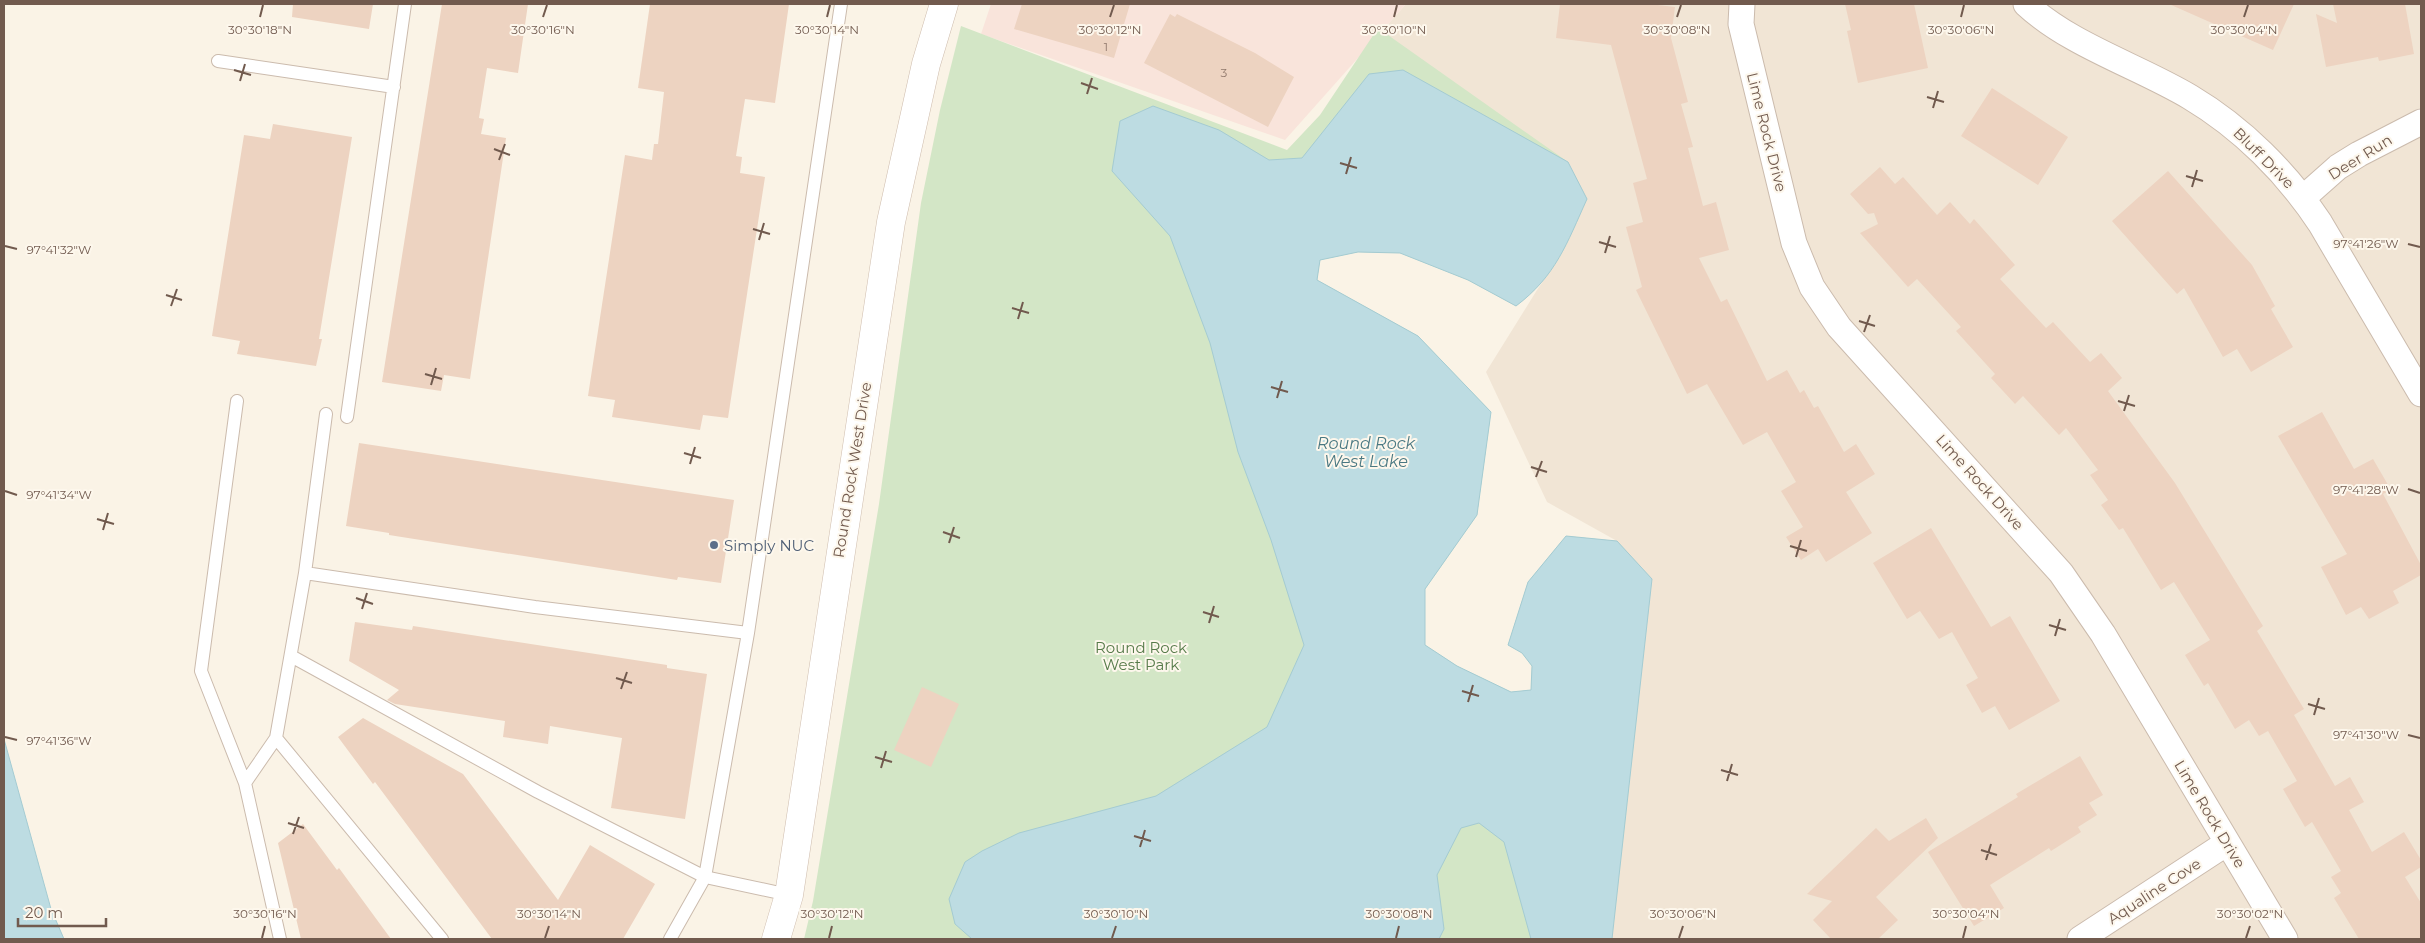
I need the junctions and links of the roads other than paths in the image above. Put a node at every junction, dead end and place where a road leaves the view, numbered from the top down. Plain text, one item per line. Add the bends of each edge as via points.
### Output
1 (405, 4) edge
2 (841, 4) edge
3 (944, 4) edge
4 (1742, 4) edge
5 (2026, 4) edge
6 (218, 61) dead end
7 (394, 87) junction
8 (2421, 122) edge
9 (2303, 198) junction
10 (2421, 394) edge
11 (237, 401) dead end
12 (326, 414) dead end
13 (346, 418) dead end
14 (305, 573) junction
15 (748, 633) junction
16 (290, 656) junction
17 (276, 738) junction
18 (245, 783) junction
19 (2227, 843) junction
20 (705, 878) junction
21 (789, 895) junction
22 (280, 939) edge
23 (442, 939) edge
24 (670, 939) edge
25 (776, 939) edge
26 (2080, 939) edge
27 (2284, 939) edge

1 - 7 lane
2 - 15 lane
3 - 21 street, Round Rock West Drive via 926,64 891,222
4 - 19 street, Lime Rock Drive via 1741,24 1794,243 1812,287 1839,327 2061,573 2103,634
5 - 9 street, Bluff Drive via 2071,35 2191,98 2232,126
6 - 7 lane
7 - 13 lane
8 - 9 street, Deer Run via 2338,167
9 - 10 street, Bluff Drive
11 - 18 lane via 201,671
12 - 14 lane
14 - 15 lane via 535,607
14 - 16 lane
15 - 20 lane
16 - 17 lane
16 - 20 lane via 538,792
17 - 18 lane
17 - 23 lane
18 - 22 lane
19 - 26 street, Aqualine Cove
19 - 27 street, Lime Rock Drive
20 - 21 lane
20 - 24 lane
21 - 25 street, Round Rock West Drive

